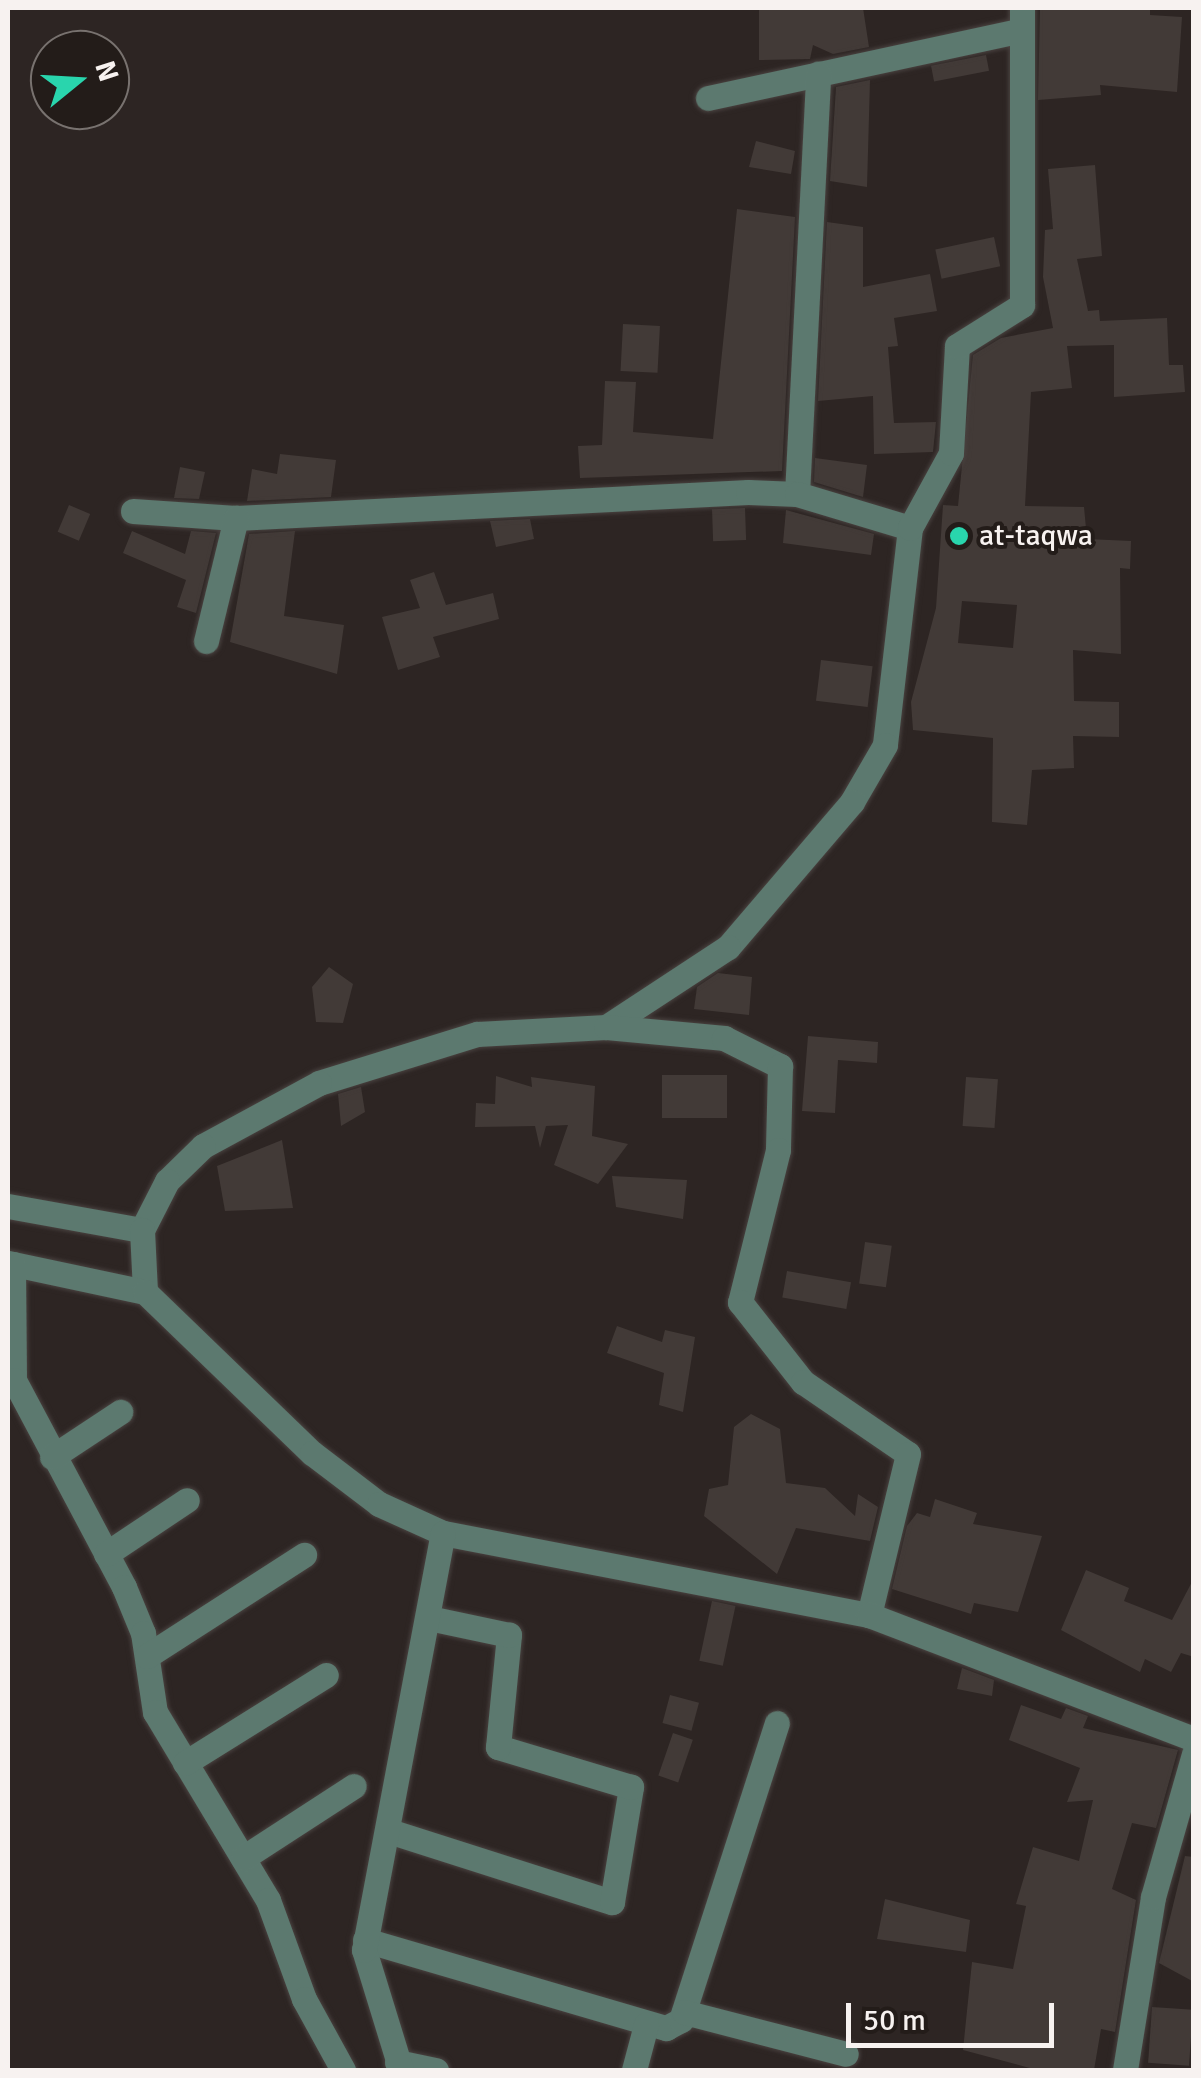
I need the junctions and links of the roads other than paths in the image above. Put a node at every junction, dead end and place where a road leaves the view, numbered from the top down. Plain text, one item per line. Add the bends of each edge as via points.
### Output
1 (1020, 19) edge
2 (818, 74) junction
3 (708, 98) dead end
4 (798, 494) junction
5 (134, 511) dead end
6 (236, 518) junction
7 (910, 528) junction
8 (206, 641) dead end
9 (606, 1027) junction
10 (8, 1206) edge
11 (142, 1230) junction
12 (10, 1263) edge
13 (144, 1292) junction
14 (120, 1412) dead end
15 (52, 1457) junction
16 (187, 1500) dead end
17 (443, 1533) junction
18 (106, 1554) junction
19 (304, 1555) dead end
20 (869, 1615) junction
21 (429, 1618) junction
22 (147, 1656) junction
23 (326, 1675) dead end
24 (776, 1723) dead end
25 (1194, 1739) edge
26 (1194, 1754) edge
27 (186, 1763) junction
28 (354, 1786) dead end
29 (392, 1832) junction
30 (243, 1858) junction
31 (365, 1940) junction
32 (684, 2012) junction
33 (646, 2024) junction
34 (846, 2054) dead end
35 (399, 2066) edge
36 (343, 2070) edge
37 (436, 2070) edge
38 (634, 2070) edge
39 (1125, 2070) edge

1 - 2 street
1 - 7 street via 1022,305 957,346 951,453
2 - 3 street
2 - 4 street
4 - 6 street
4 - 7 street
5 - 6 street
6 - 8 street
7 - 9 street via 885,744 870,774 728,947
9 - 11 street via 477,1034 320,1084 202,1146 167,1180
9 - 20 street via 724,1038 780,1066 778,1150 740,1302 803,1382 908,1454
10 - 11 street
11 - 13 street
12 - 13 street
12 - 15 street via 14,1380
13 - 17 street via 312,1453 379,1504
14 - 15 street
15 - 18 street
16 - 18 street
17 - 20 street
17 - 21 street
18 - 22 street
19 - 22 street
20 - 25 street
21 - 29 street
21 - 29 street via 510,1635 498,1747 631,1787 612,1902
22 - 27 street via 155,1712
23 - 27 street
24 - 32 street
26 - 39 street via 1153,1898
27 - 30 street
28 - 30 street
29 - 31 street
30 - 36 street
31 - 33 street
31 - 35 street via 365,1977
32 - 33 street via 666,2028
32 - 34 street
33 - 38 street
35 - 37 street

